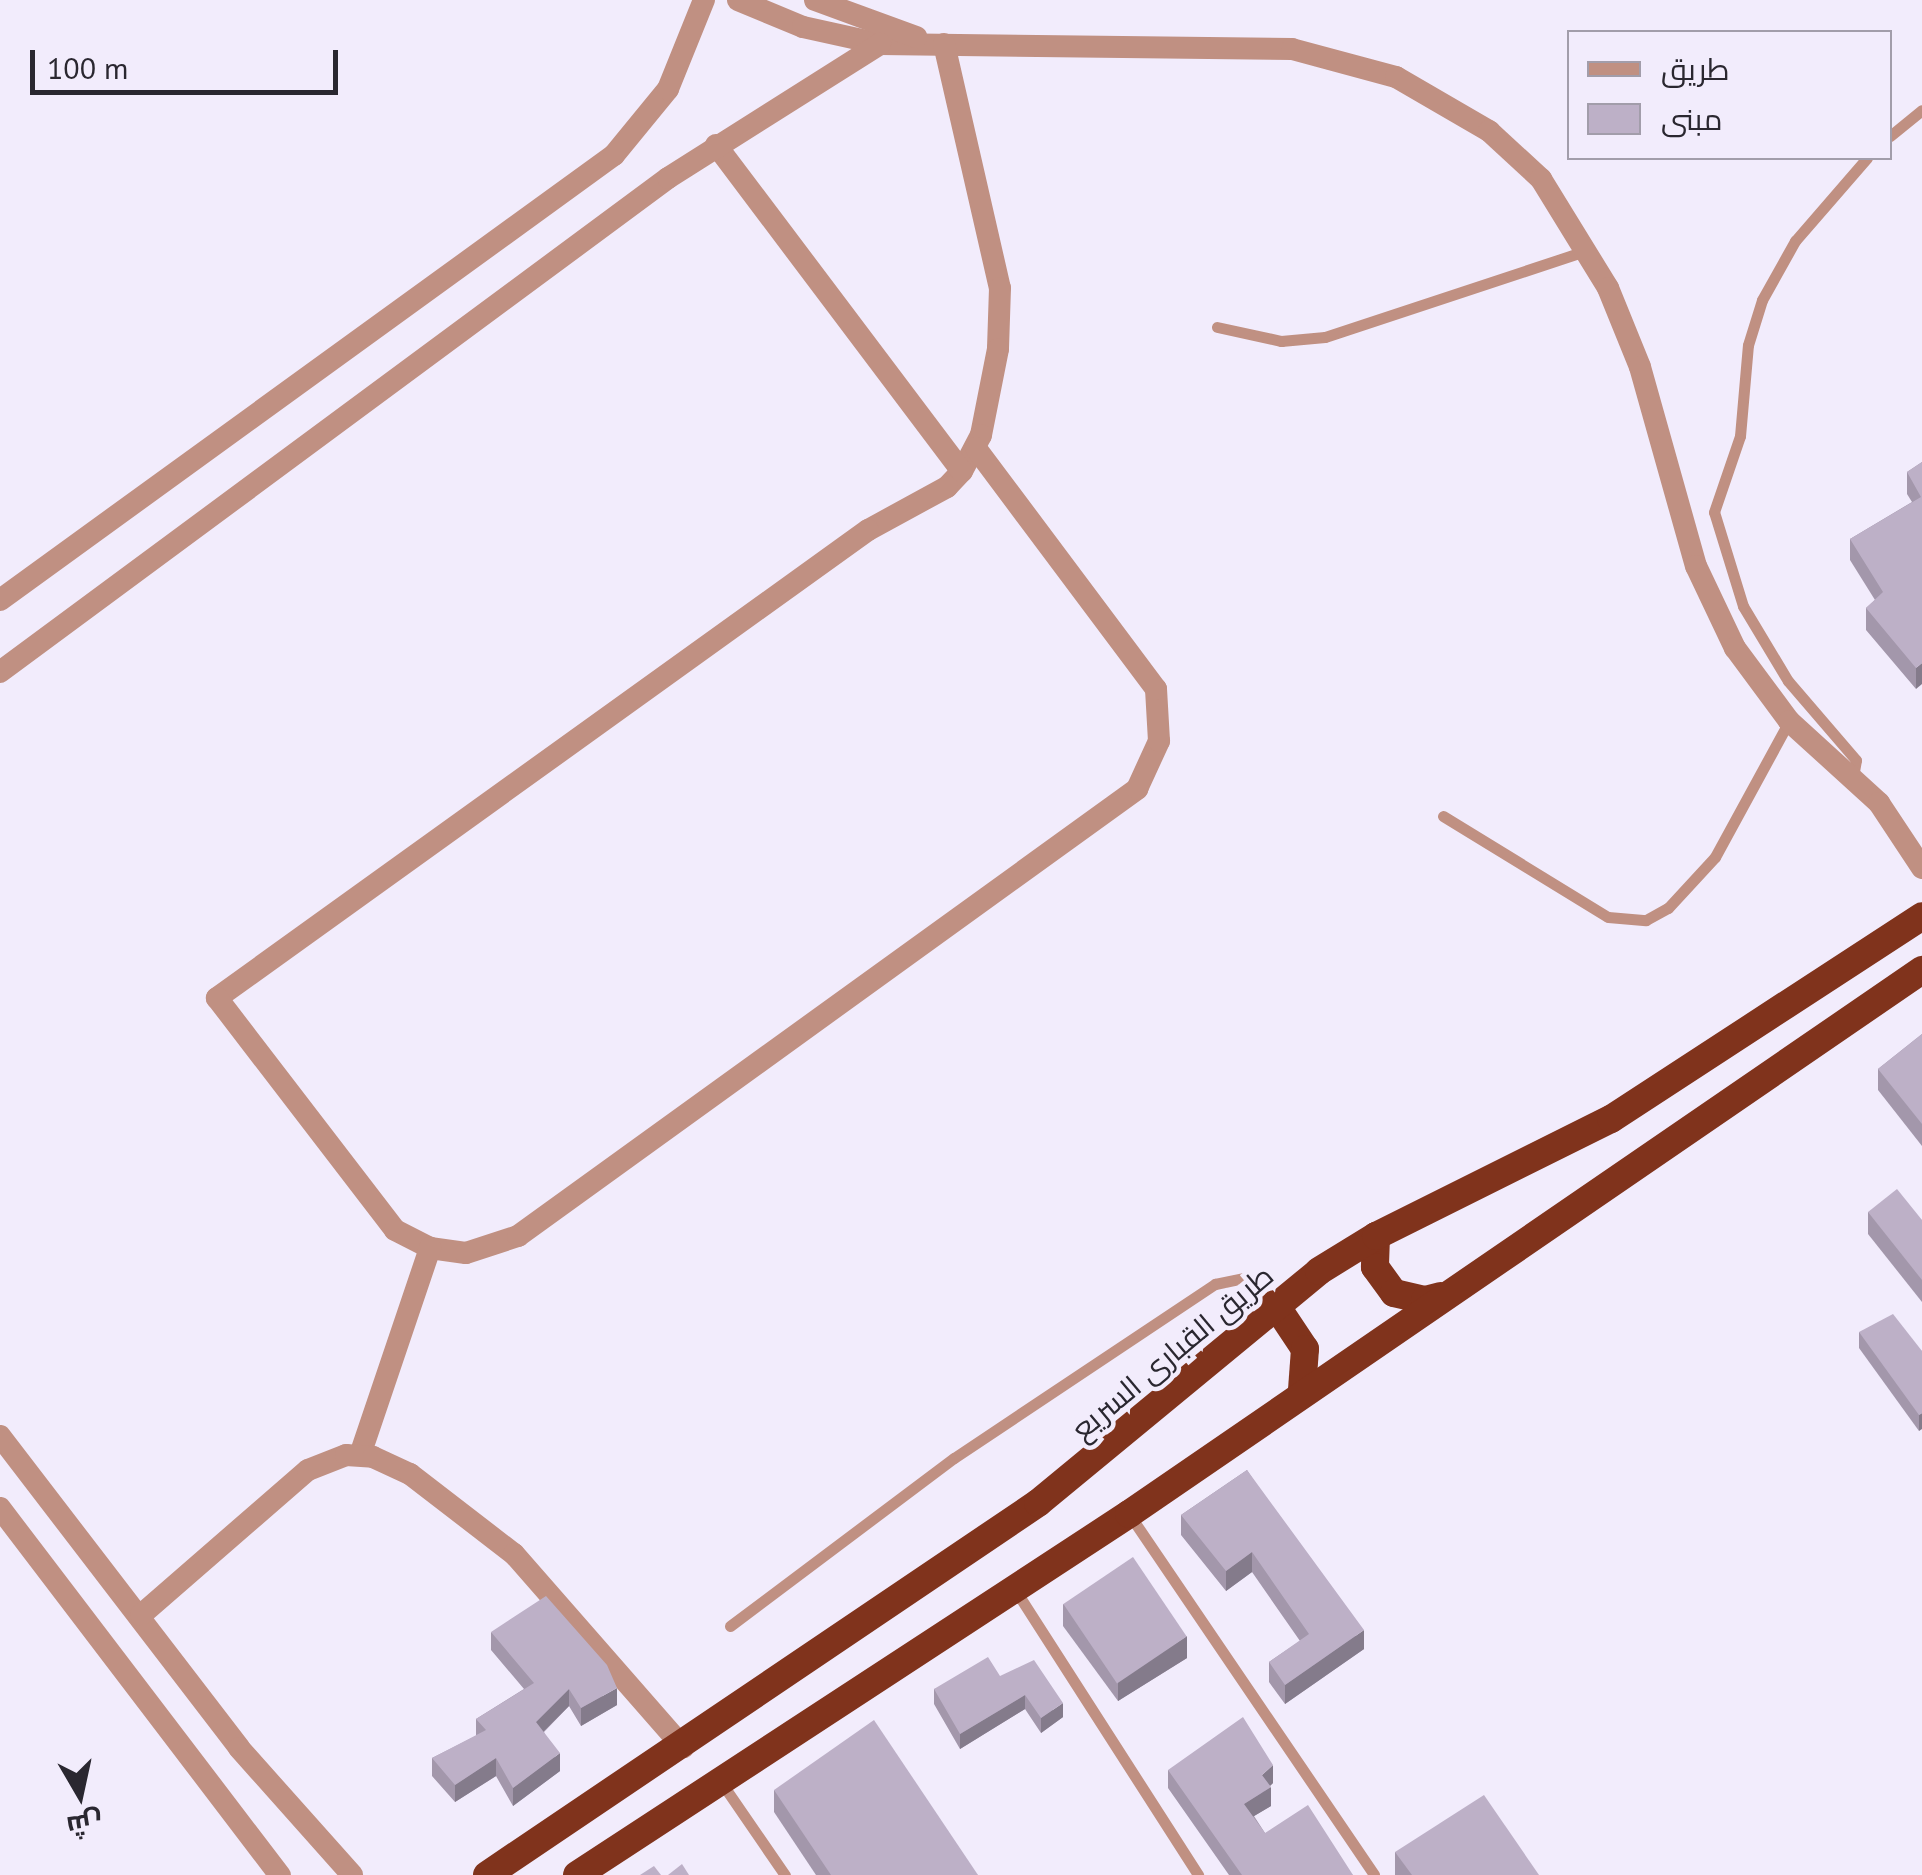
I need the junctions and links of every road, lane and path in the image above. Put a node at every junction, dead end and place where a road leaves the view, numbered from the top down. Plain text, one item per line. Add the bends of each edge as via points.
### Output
1 (704, 0) edge
2 (738, 0) edge
3 (815, 0) edge
4 (880, 44) junction
5 (944, 44) junction
6 (1922, 110) edge
7 (1892, 134) edge
8 (716, 145) junction
9 (1865, 160) edge
10 (1588, 250) junction
11 (1217, 327) dead end
12 (976, 448) junction
13 (962, 471) junction
14 (0, 600) edge
15 (0, 672) edge
16 (1789, 721) junction
17 (1853, 778) junction
18 (1443, 816) dead end
19 (1922, 868) edge
20 (1922, 916) edge
21 (1922, 970) edge
22 (1376, 1236) junction
23 (430, 1248) junction
24 (1441, 1296) junction
25 (1275, 1304) junction
26 (1302, 1390) junction
27 (0, 1436) edge
28 (360, 1455) junction
29 (1, 1511) edge
30 (1129, 1514) junction
31 (1013, 1585) junction
32 (141, 1615) junction
33 (730, 1626) dead end
34 (683, 1748) junction
35 (721, 1782) junction
36 (280, 1875) edge
37 (352, 1875) edge
38 (488, 1875) edge
39 (577, 1875) edge
40 (785, 1875) edge
41 (1198, 1875) edge
42 (1374, 1875) edge

1 - 14 street via 668,89 614,155
2 - 4 street via 803,27
3 - 5 street
4 - 5 street
4 - 8 street
5 - 10 street via 1257,45 1362,64 1428,92 1488,130 1541,179
5 - 12 street via 1000,288 998,349
6 - 7 lane
8 - 13 street
8 - 15 street
9 - 17 lane via 1794,241 1762,300 1748,346 1740,436 1714,512 1743,606 1788,681 1856,760
10 - 11 lane via 1325,337 1281,341
10 - 16 street via 1640,368 1714,608
12 - 13 street
12 - 23 street via 1156,689 1160,741 1137,789 518,1236 466,1253
13 - 23 street via 947,487 868,530 217,998 376,1212
16 - 17 street
16 - 18 lane via 1723,846 1668,908 1646,920 1608,917
17 - 19 street via 1898,828
20 - 22 highway, طريق القبارى السريع via 1611,1120
21 - 24 highway
22 - 24 highway via 1375,1268 1394,1293 1425,1300
22 - 25 highway, طريق القبارى السريع
23 - 28 street
24 - 26 highway
25 - 26 highway via 1305,1349
25 - 33 lane via 1244,1278 1215,1284 939,1469
25 - 34 highway, طريق القبارى السريع via 1100,1458
26 - 30 highway
27 - 32 street
28 - 32 street via 308,1470
28 - 34 street via 399,1466 514,1554
29 - 36 street
30 - 31 highway
30 - 42 lane
31 - 35 highway
31 - 41 lane
32 - 37 street via 249,1761
34 - 38 highway, طريق القبارى السريع
35 - 39 highway
35 - 40 lane

